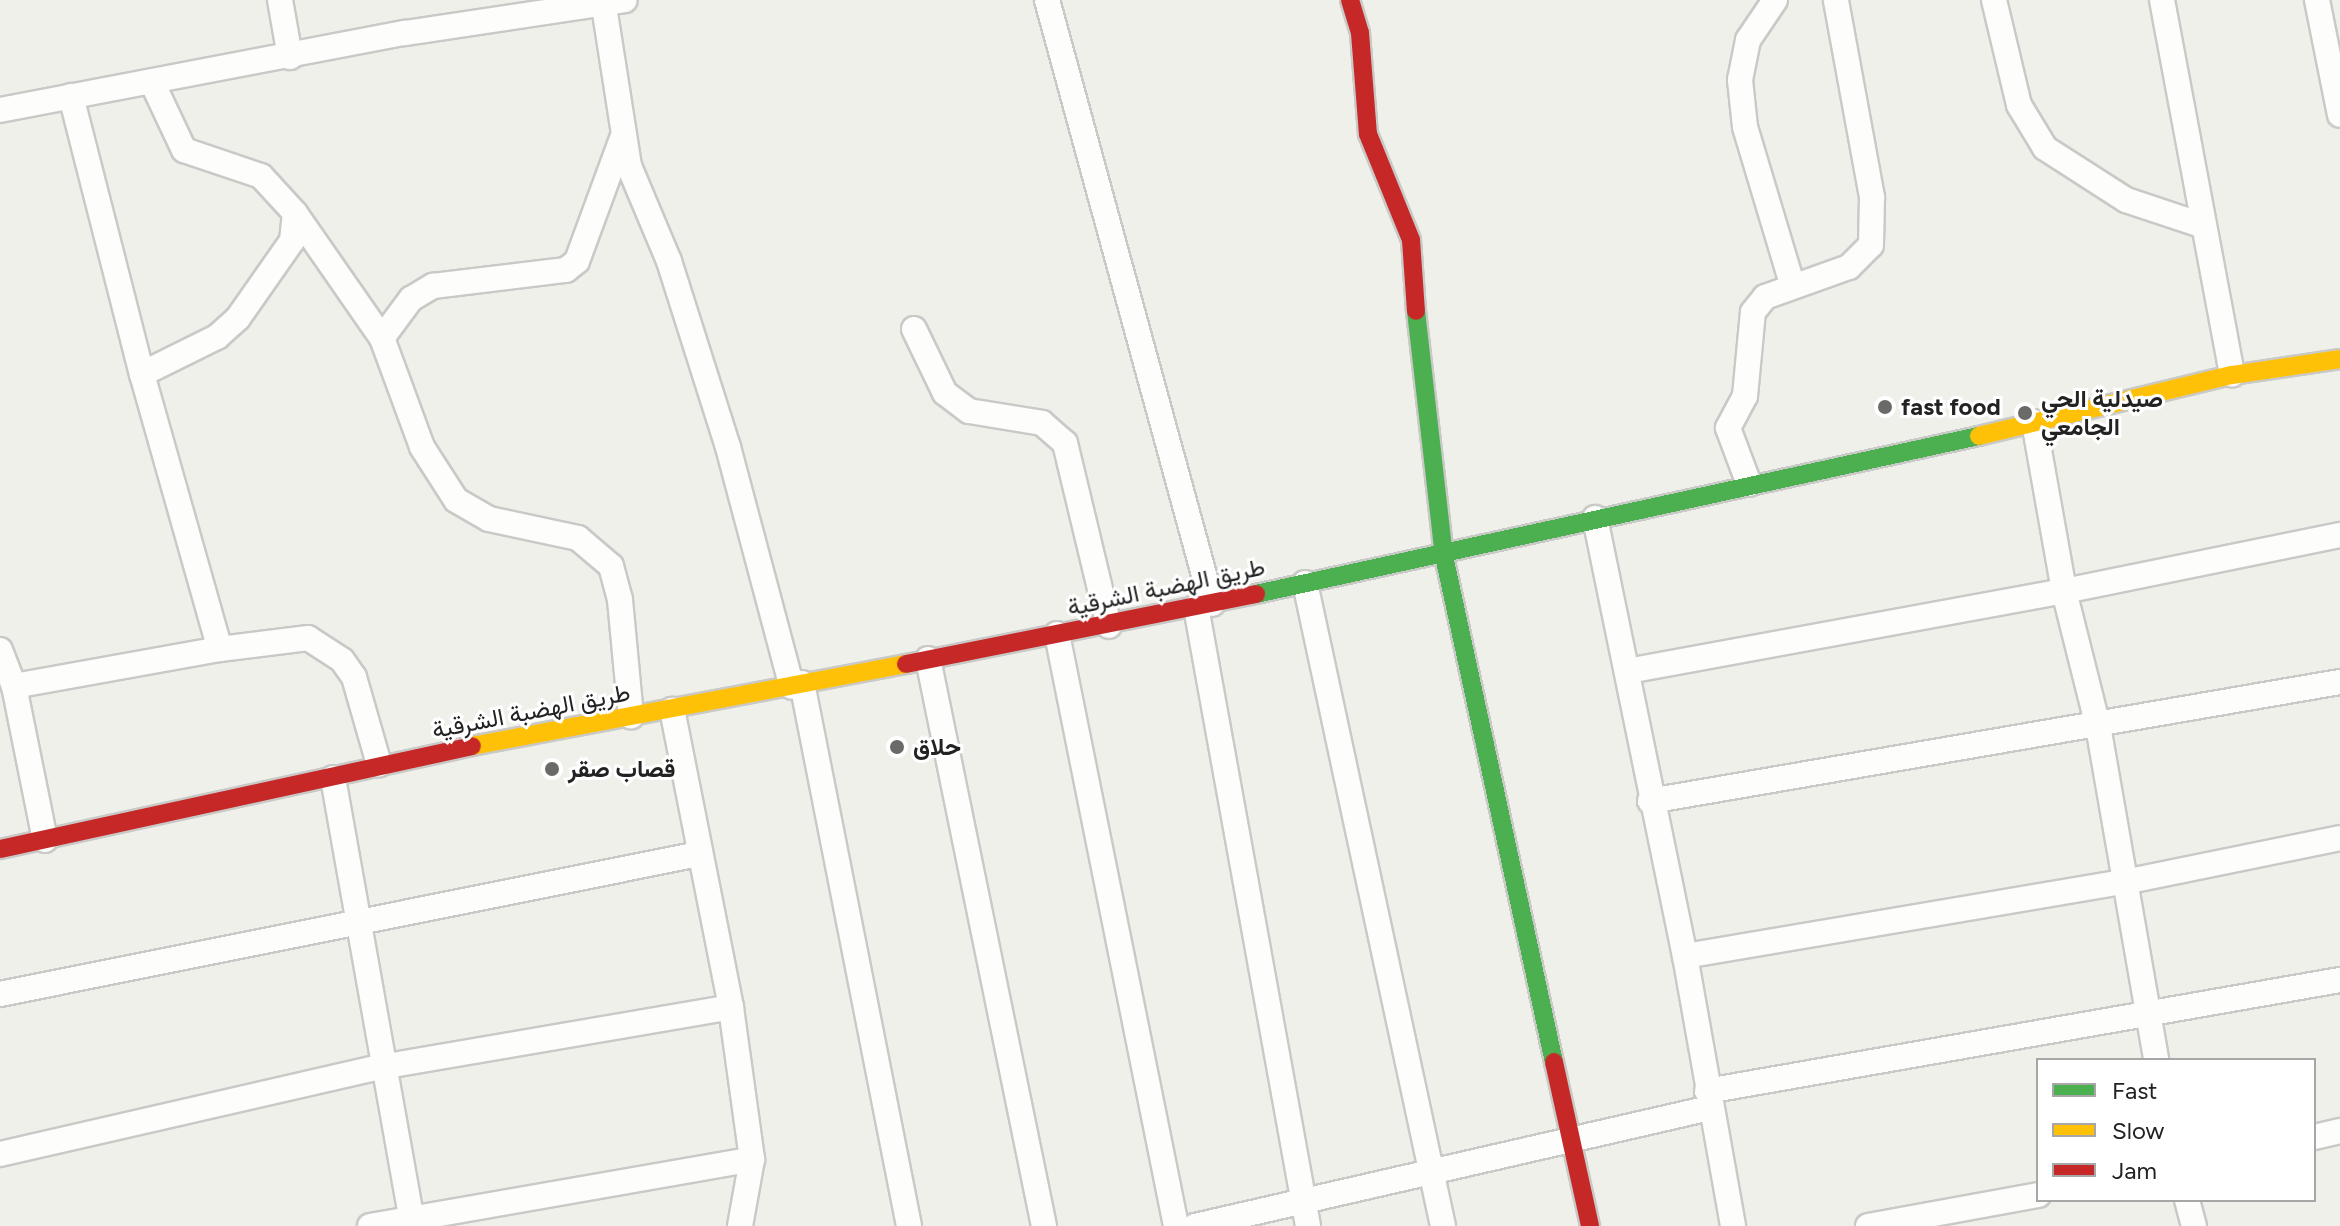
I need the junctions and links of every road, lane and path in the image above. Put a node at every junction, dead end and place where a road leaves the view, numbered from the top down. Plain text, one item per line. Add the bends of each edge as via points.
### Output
1 (280, 0) edge
2 (1047, 0) edge
3 (1350, 0) edge
4 (1775, 0) edge
5 (1836, 0) edge
6 (1994, 0) edge
7 (2162, 0) edge
8 (2317, 0) edge
9 (611, 1) edge
10 (558, 5) edge
11 (290, 57) junction
12 (152, 82) junction
13 (71, 96) junction
14 (0, 110) edge
15 (2340, 115) edge
16 (624, 136) junction
17 (295, 213) junction
18 (2204, 226) junction
19 (1792, 284) junction
20 (914, 329) dead end
21 (382, 338) junction
22 (2340, 359) edge
23 (142, 374) junction
24 (2232, 375) junction
25 (2034, 422) junction
26 (1749, 484) junction
27 (1595, 518) junction
28 (2340, 535) edge
29 (1444, 556) junction
30 (1305, 583) junction
31 (2064, 591) junction
32 (1204, 605) junction
33 (1109, 626) junction
34 (1057, 634) junction
35 (220, 649) junction
36 (0, 650) edge
37 (928, 659) junction
38 (1628, 671) junction
39 (2340, 682) edge
40 (797, 685) junction
41 (14, 686) junction
42 (672, 710) junction
43 (631, 716) junction
44 (2098, 726) junction
45 (379, 764) junction
46 (333, 778) junction
47 (1650, 801) junction
48 (2340, 838) edge
49 (45, 840) junction
50 (0, 849) edge
51 (699, 854) junction
52 (2124, 882) junction
53 (358, 923) junction
54 (1685, 956) junction
55 (2340, 980) edge
56 (0, 994) edge
57 (731, 1007) junction
58 (2148, 1017) junction
59 (2156, 1058) edge
60 (381, 1067) junction
61 (1708, 1100) junction
62 (2340, 1131) edge
63 (2316, 1137) edge
64 (1574, 1142) junction
65 (0, 1154) edge
66 (752, 1159) junction
67 (1431, 1171) junction
68 (2036, 1195) edge
69 (2188, 1202) edge
70 (1307, 1214) edge
71 (411, 1218) junction
72 (370, 1226) edge
73 (740, 1226) edge
74 (909, 1226) edge
75 (1044, 1226) edge
76 (1176, 1226) edge
77 (1195, 1226) edge
78 (1443, 1226) edge
79 (1590, 1226) edge
80 (1733, 1226) edge
81 (1868, 1226) edge
82 (2194, 1226) edge

1 - 11 street
2 - 32 street
3 - 29 main road via 1360,33 1368,134 1411,240 1421,383
4 - 19 street via 1748,40 1740,80 1745,127
5 - 19 street via 1872,197 1871,245 1849,267
6 - 18 street via 2019,105 2045,148 2126,200
7 - 18 street
8 - 15 street
9 - 10 street
9 - 16 street
10 - 11 street
11 - 12 street
12 - 13 street
12 - 17 street via 184,150 261,176
13 - 14 street
13 - 23 street
16 - 21 street via 577,261 566,270 433,286 411,299
16 - 40 street via 629,166 669,261 728,447
17 - 21 street
17 - 23 street via 292,241 238,318 217,337
18 - 24 street
19 - 26 street via 1765,297 1753,312 1745,396 1728,423
20 - 33 street via 945,393 969,411 1042,423 1065,443
21 - 43 street via 422,447 456,500 489,519 578,538 611,566 620,600
22 - 24 main road, طريق الهضبة الشرقية
23 - 35 street
24 - 25 main road, طريق الهضبة الشرقية
25 - 26 main road, طريق الهضبة الشرقية
25 - 31 street
26 - 27 main road, طريق الهضبة الشرقية
27 - 29 main road, طريق الهضبة الشرقية
27 - 38 street
28 - 31 street
29 - 30 main road, طريق الهضبة الشرقية
29 - 64 main road
30 - 32 main road, طريق الهضبة الشرقية
30 - 67 street
31 - 38 street
31 - 44 street
32 - 33 main road, طريق الهضبة الشرقية
32 - 70 street
33 - 34 main road, طريق الهضبة الشرقية
34 - 37 main road, طريق الهضبة الشرقية
34 - 76 street
35 - 41 street
35 - 45 street via 308,638 342,660 354,677
36 - 41 street
37 - 40 main road, طريق الهضبة الشرقية
37 - 75 street
38 - 47 street
39 - 44 street
40 - 42 main road, طريق الهضبة الشرقية
40 - 74 street
41 - 49 street
42 - 43 main road, طريق الهضبة الشرقية
42 - 51 street
43 - 45 main road, طريق الهضبة الشرقية
44 - 47 street
44 - 52 street
45 - 46 main road, طريق الهضبة الشرقية
46 - 49 main road, طريق الهضبة الشرقية
46 - 53 street
47 - 54 street
48 - 52 street
49 - 50 main road, طريق الهضبة الشرقية
51 - 53 street
51 - 57 street
52 - 54 street
52 - 58 street
53 - 56 street
53 - 60 street
54 - 61 street
55 - 58 street
57 - 60 street
57 - 66 street
58 - 59 street
58 - 61 street
60 - 65 street
60 - 71 street
61 - 64 street
61 - 80 street
62 - 63 street
64 - 67 street
64 - 79 main road
66 - 71 street
66 - 73 street
67 - 70 street
67 - 78 street
68 - 81 street
69 - 82 street
70 - 77 street
71 - 72 street

